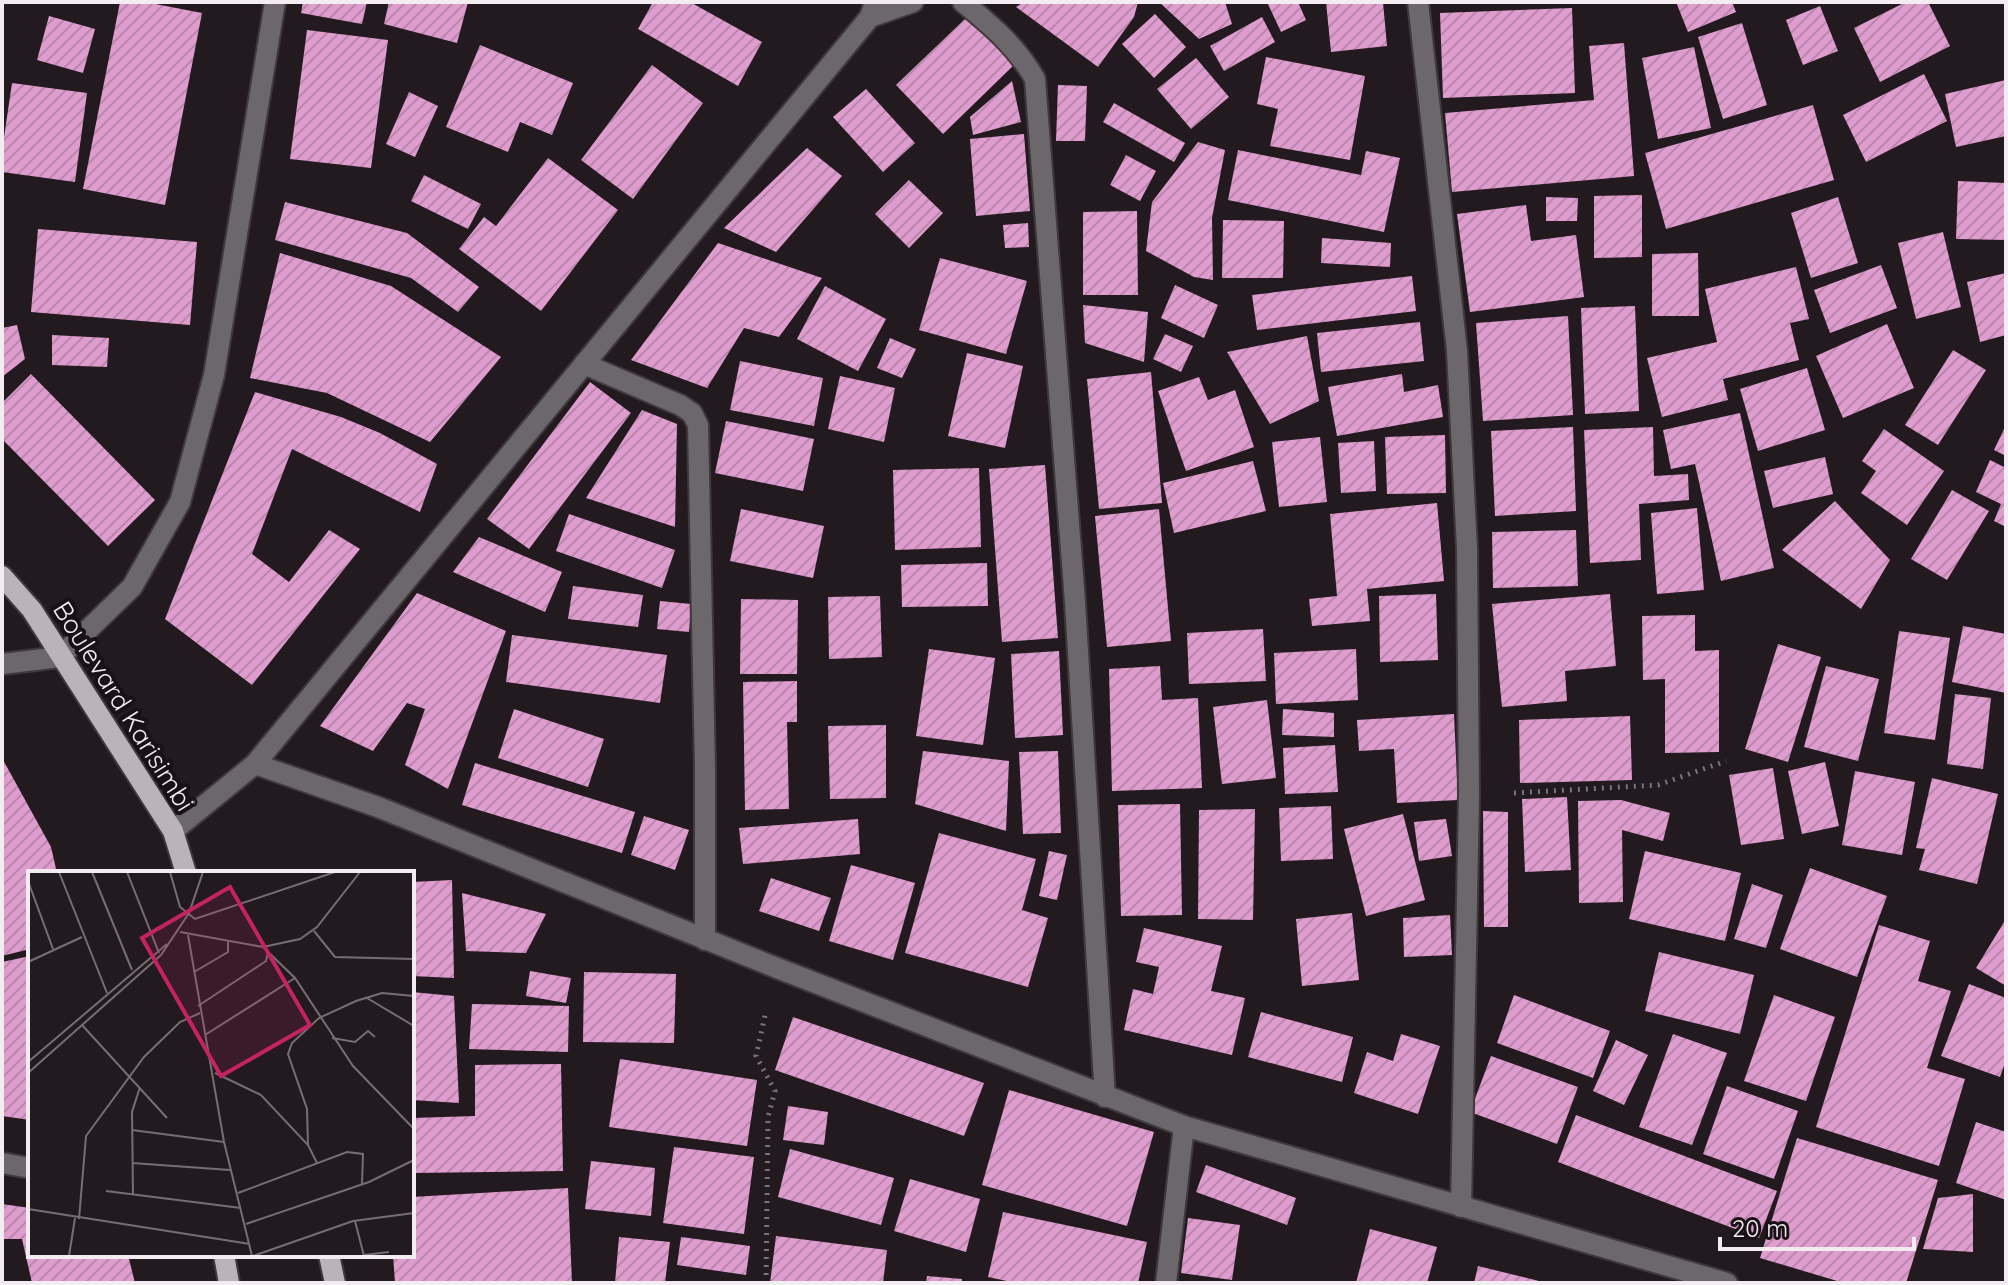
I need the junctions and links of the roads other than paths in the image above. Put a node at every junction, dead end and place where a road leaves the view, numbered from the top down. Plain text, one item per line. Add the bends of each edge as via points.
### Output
1 (275, 2) edge
2 (913, 2) edge
3 (963, 2) edge
4 (1418, 2) edge
5 (872, 10) edge
6 (584, 364) junction
7 (2, 576) edge
8 (60, 657) junction
9 (2, 664) edge
10 (255, 764) junction
11 (173, 831) junction
12 (185, 871) edge
13 (705, 940) junction
14 (1105, 1097) junction
15 (1184, 1126) junction
16 (2, 1163) edge
17 (28, 1168) edge
18 (1461, 1207) junction
19 (224, 1257) edge
20 (329, 1257) edge
21 (229, 1283) edge
22 (335, 1283) edge
23 (1166, 1283) edge
24 (1727, 1283) edge

1 - 8 street via 214,375 180,502 132,587
2 - 5 street
3 - 14 street via 1003,34 1035,79 1075,602
4 - 18 street via 1457,351 1467,549 1469,796
5 - 6 street
6 - 10 street
6 - 13 street via 680,405 698,425
7 - 8 main road, Boulevard Karisimbi via 32,610
8 - 9 street
8 - 11 main road, Boulevard Karisimbi
10 - 11 street
10 - 13 street via 378,807
11 - 12 main road, Boulevard Karisimbi
13 - 14 street
14 - 15 street
15 - 18 street
15 - 23 street
16 - 17 street
18 - 24 street
19 - 21 main road
20 - 22 main road

